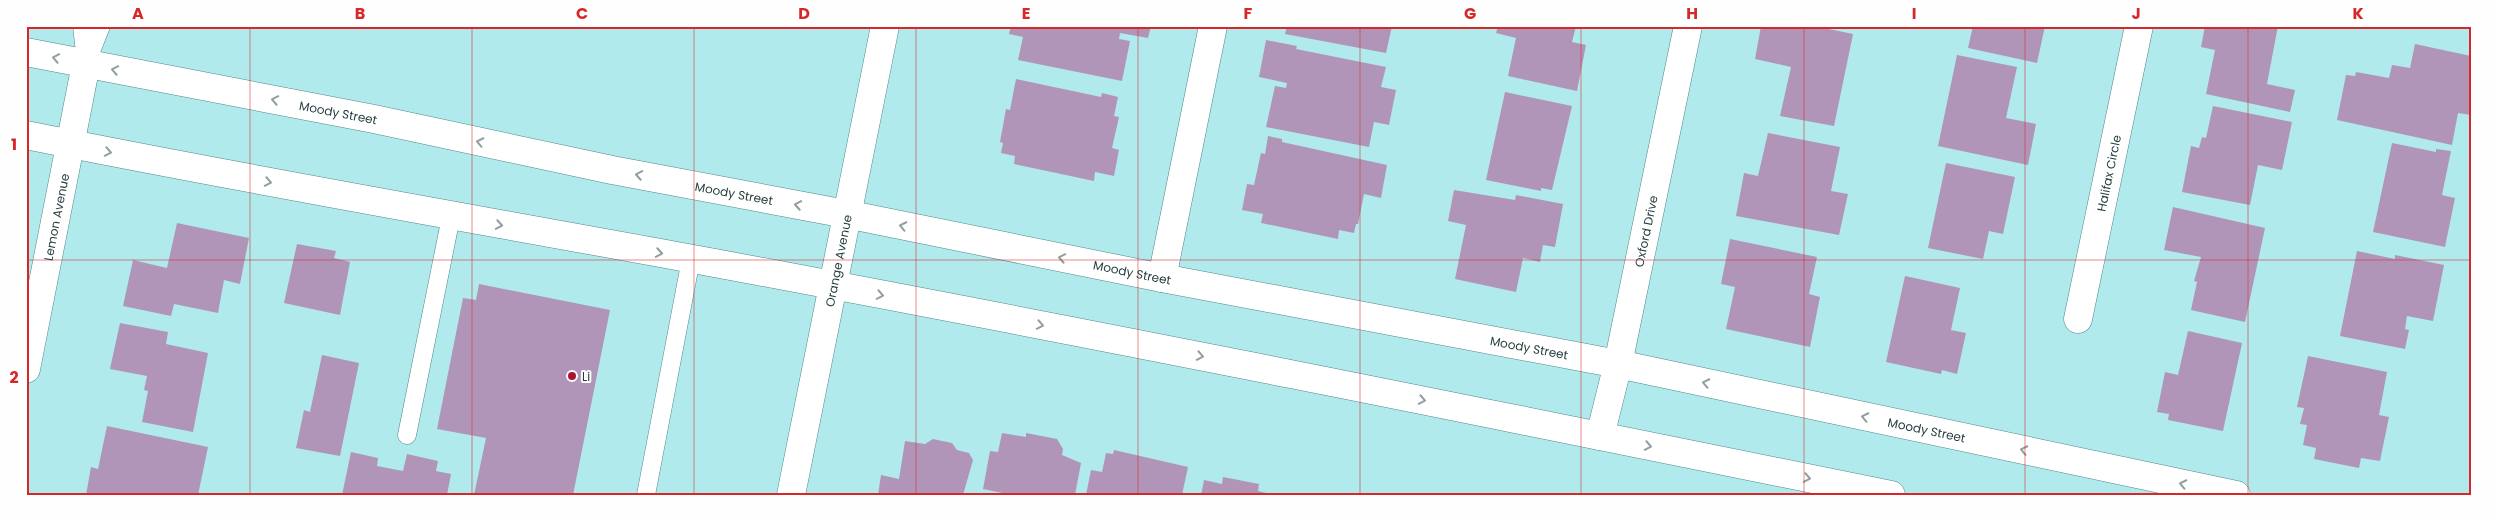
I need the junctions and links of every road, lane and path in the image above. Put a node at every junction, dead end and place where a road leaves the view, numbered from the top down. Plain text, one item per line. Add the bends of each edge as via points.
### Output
1 (82, 26) edge
2 (101, 26) edge
3 (885, 26) edge
4 (1213, 26) edge
5 (1688, 26) edge
6 (2139, 26) edge
7 (26, 52) edge
8 (86, 64) junction
9 (26, 135) edge
10 (70, 144) junction
11 (846, 214) junction
12 (451, 217) junction
13 (691, 259) junction
14 (1162, 278) junction
15 (832, 286) junction
16 (2078, 320) dead end
17 (1618, 364) junction
18 (26, 369) edge
19 (407, 435) dead end
20 (1600, 436) junction
21 (646, 495) edge
22 (791, 495) edge
23 (1891, 495) edge
24 (2236, 495) edge

1 - 8 lane
2 - 8 lane
3 - 11 main road, Orange Avenue
4 - 14 main road
5 - 17 main road, Oxford Drive
6 - 16 main road, Halifax Circle
8 -> 7 main road, Moody Street
8 - 10 main road, Lemon Avenue
11 -> 8 main road, Moody Street
9 - 10 main road
10 -> 12 main road
10 - 18 main road, Lemon Avenue
14 -> 11 main road, Moody Street
11 - 15 main road, Orange Avenue
12 -> 13 main road
12 - 19 lane
13 - 15 main road
13 - 21 lane
14 - 17 main road, Moody Street
15 -> 20 main road
15 - 22 main road, Orange Avenue
17 - 20 main road, Oxford Drive
24 -> 17 main road, Moody Street
20 -> 23 main road

